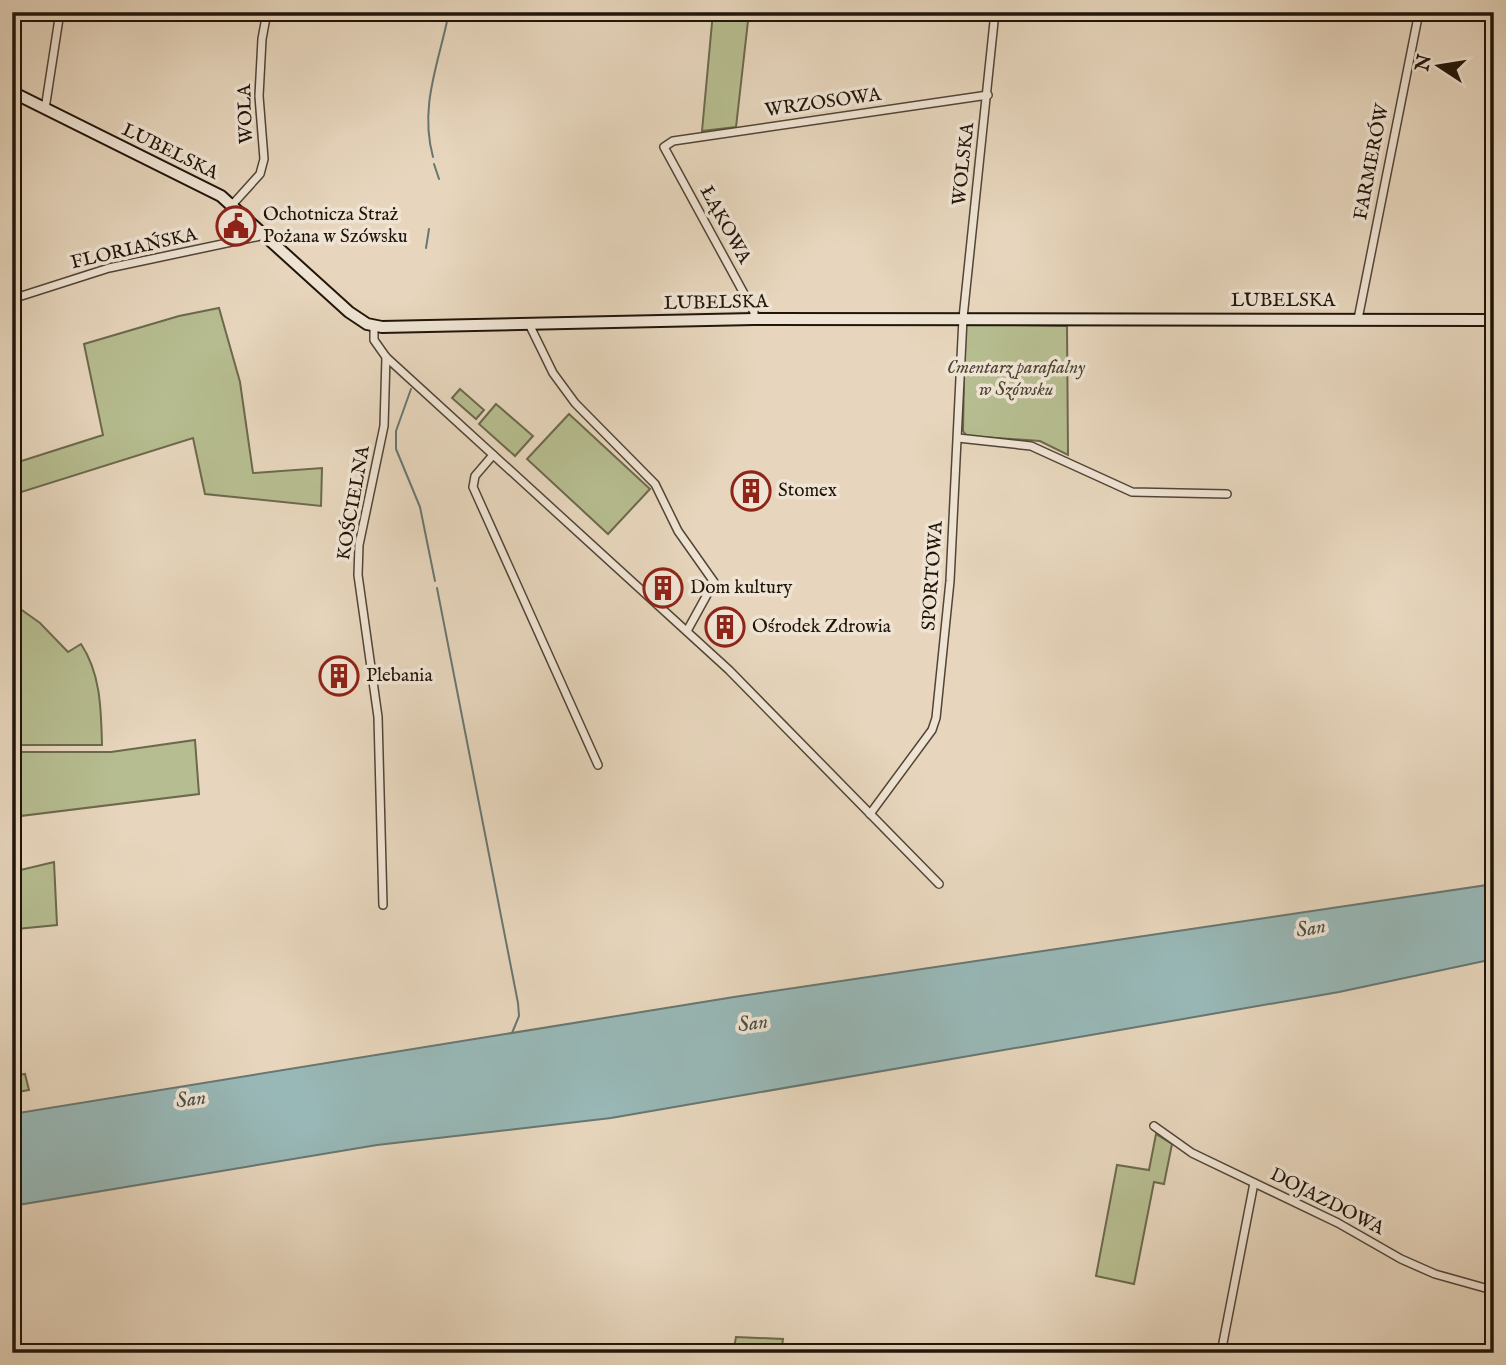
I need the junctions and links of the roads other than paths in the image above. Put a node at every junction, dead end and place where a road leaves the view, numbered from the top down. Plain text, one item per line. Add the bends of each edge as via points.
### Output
1 (60, 12) edge
2 (267, 12) edge
3 (995, 12) edge
4 (1419, 12) edge
5 (12, 92) edge
6 (988, 95) junction
7 (45, 109) junction
8 (664, 147) joint
9 (232, 205) junction
10 (265, 234) junction
11 (12, 299) edge
12 (963, 318) junction
13 (1358, 318) junction
14 (754, 319) junction
15 (1494, 320) edge
16 (529, 324) junction
17 (374, 326) junction
18 (386, 358) junction
19 (958, 438) junction
20 (493, 456) junction
21 (1227, 494) dead end
22 (687, 631) junction
23 (598, 765) dead end
24 (870, 814) junction
25 (939, 884) dead end
26 (383, 905) dead end
27 (1154, 1126) dead end
28 (1254, 1183) junction
29 (1494, 1287) edge
30 (1221, 1353) edge

1 - 7 street
2 - 9 street, WOLA via 259,96 264,159 260,174
3 - 6 street, WOLSKA
4 - 13 street, FARMERÓW
5 - 7 main road, LUBELSKA
6 - 8 street, WRZOSOWA via 673,141
6 - 12 street, WOLSKA
7 - 9 main road, LUBELSKA via 209,189
8 - 14 street, ŁĄKOWA
9 - 10 main road, LUBELSKA
10 - 11 street, FLORIAŃSKA via 109,268
10 - 17 main road, LUBELSKA via 342,306
12 - 13 main road, LUBELSKA
12 - 14 main road, LUBELSKA
12 - 19 street, SPORTOWA
13 - 15 main road, LUBELSKA
14 - 16 main road, LUBELSKA
16 - 17 main road, LUBELSKA
16 - 22 street via 552,373 654,484 668,514 714,582
17 - 18 street via 374,340
18 - 20 street
18 - 26 street, KOŚCIELNA via 384,426 359,545 358,575 378,717
19 - 21 street via 1031,446 1132,492
19 - 24 street, SPORTOWA via 936,718 932,730
20 - 22 street
20 - 23 street via 475,476 473,487
22 - 24 street
24 - 25 street
27 - 28 street, DOJAZDOWA via 1192,1153
28 - 29 street, DOJAZDOWA via 1435,1274
28 - 30 street

